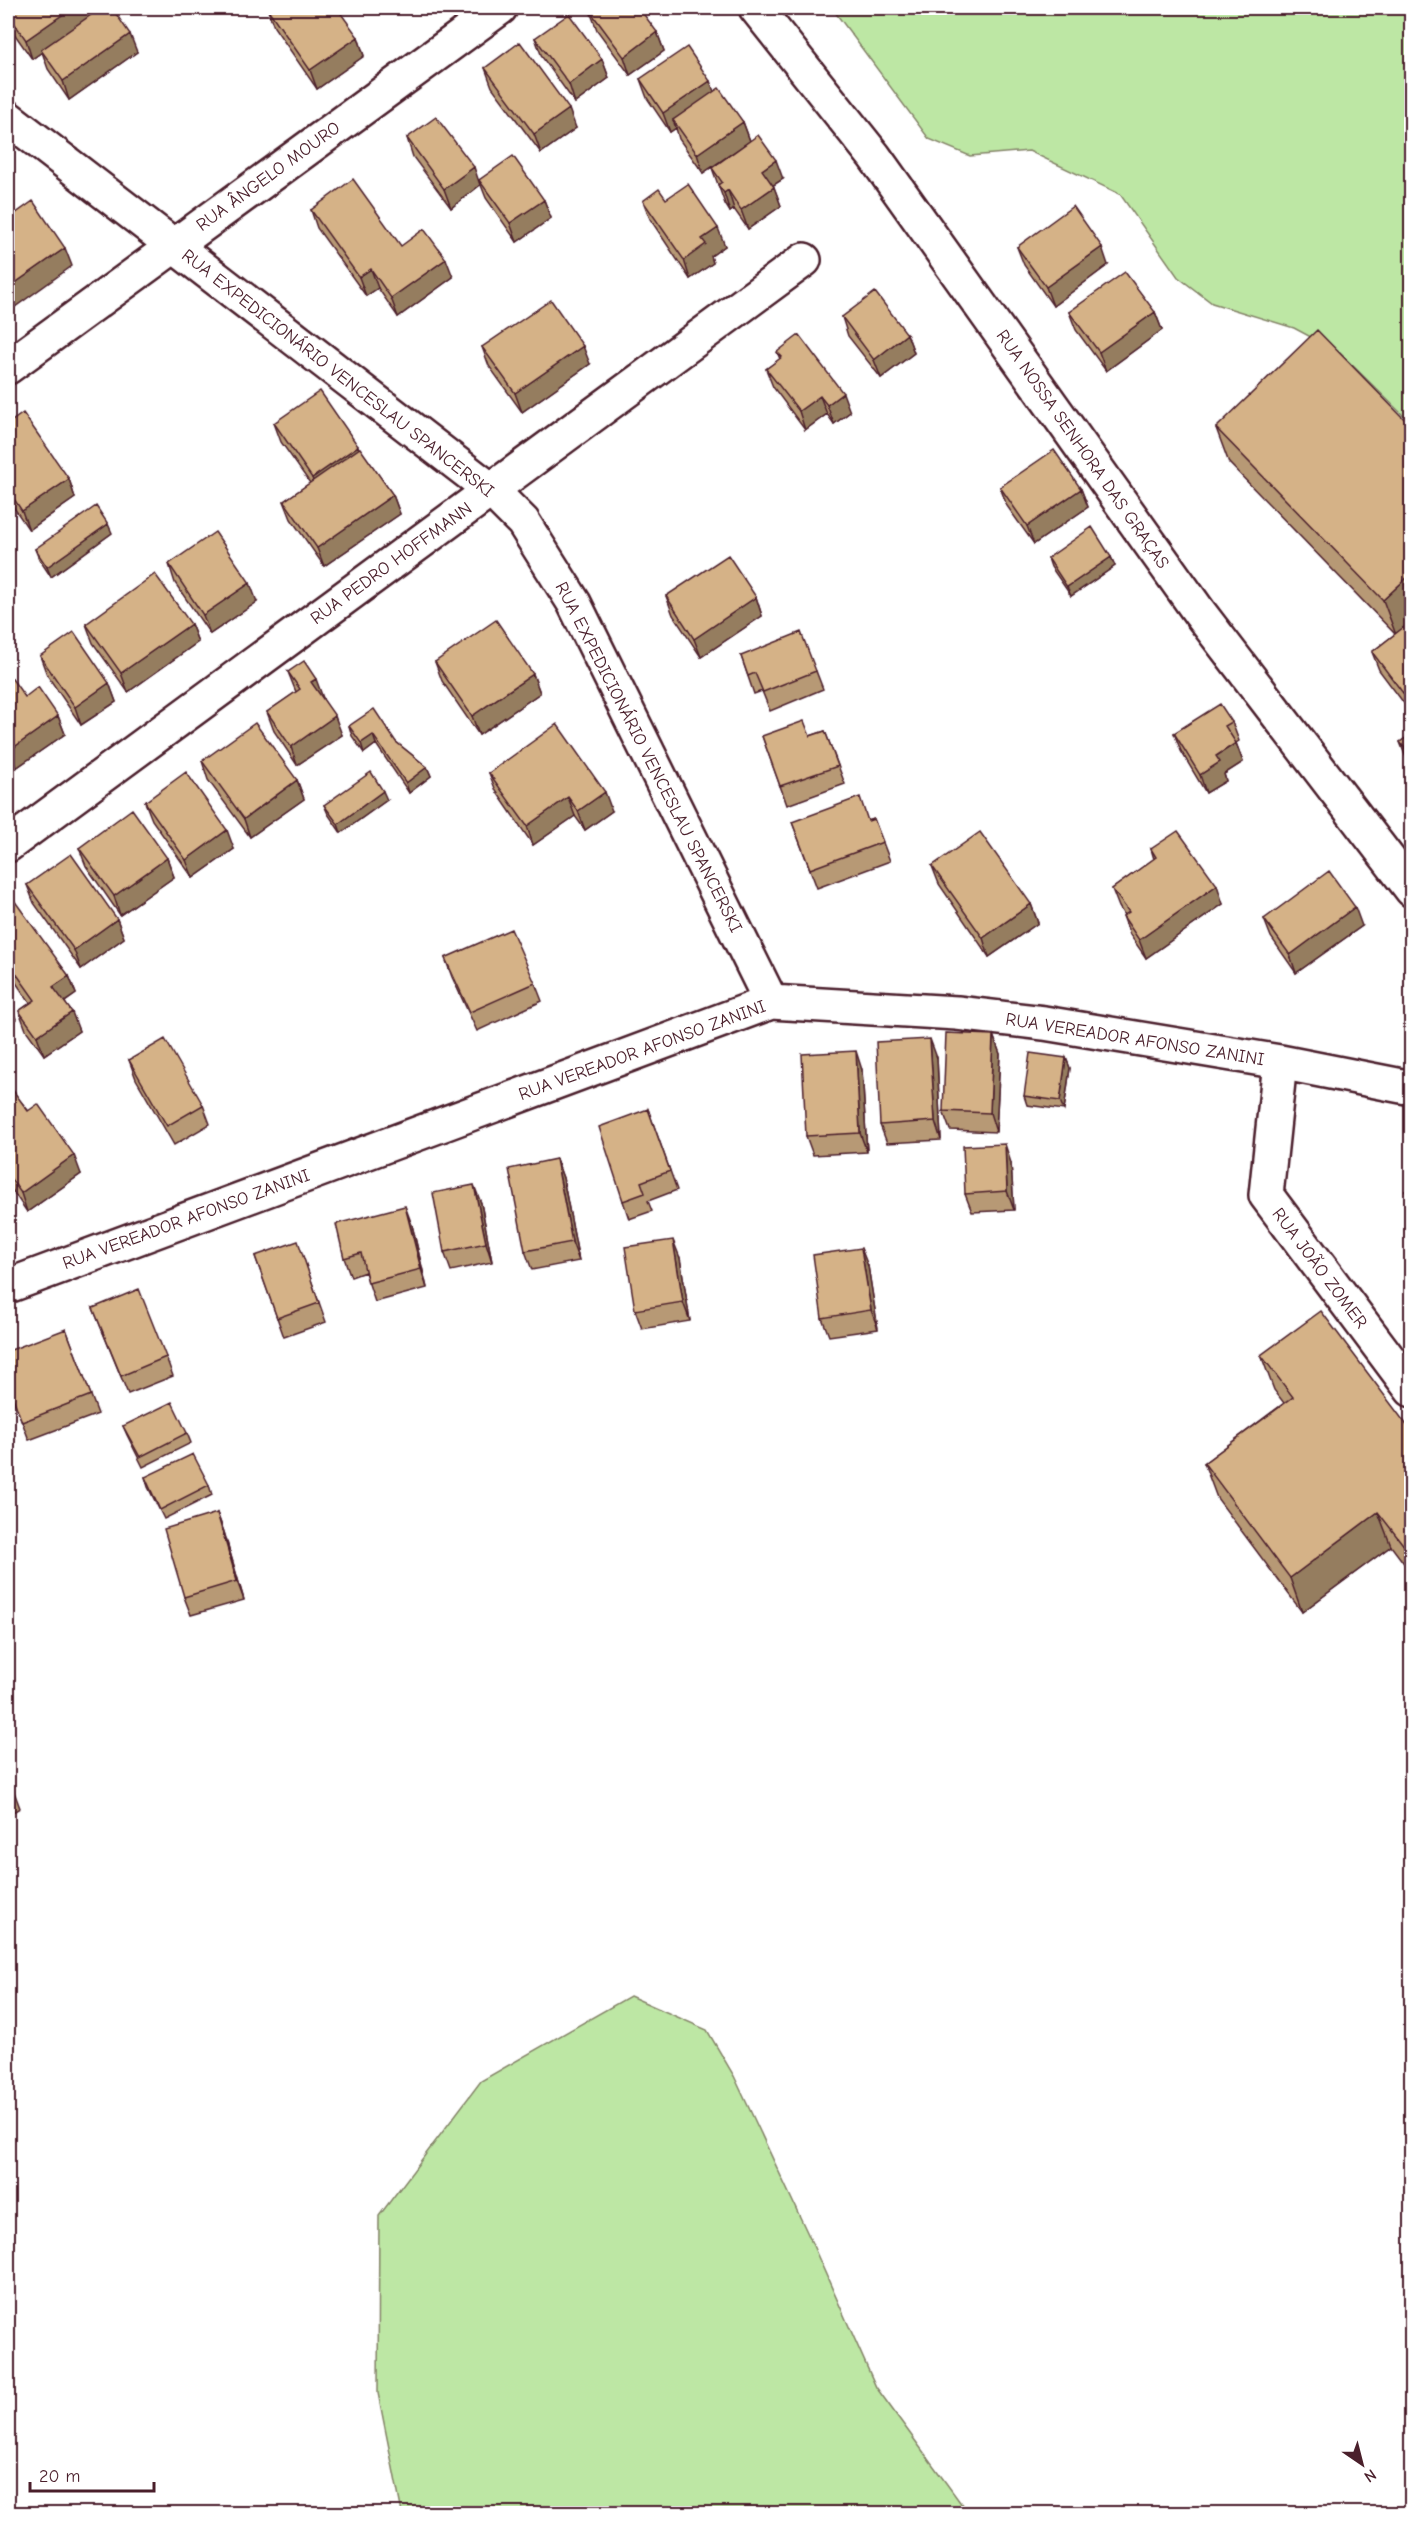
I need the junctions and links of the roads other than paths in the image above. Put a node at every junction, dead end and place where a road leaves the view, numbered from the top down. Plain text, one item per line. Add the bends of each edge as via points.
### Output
1 (500, 8) edge
2 (756, 8) edge
3 (8, 118) edge
4 (173, 245) junction
5 (804, 260) dead end
6 (8, 367) edge
7 (491, 490) junction
8 (8, 845) edge
9 (1412, 890) edge
10 (771, 1002) junction
11 (1280, 1062) junction
12 (1412, 1088) edge
13 (8, 1286) edge
14 (1412, 1390) edge

1 - 4 street, RUA ÂNGELO MOURO
2 - 9 street, RUA NOSSA SENHORA DAS GRAÇAS via 874,156 1199,612
3 - 4 street, RUA EXPEDICIONÁRIO VENCESLAU SPANCERSKI
4 - 6 street, RUA ÂNGELO MOURO
4 - 7 street, RUA EXPEDICIONÁRIO VENCESLAU SPANCERSKI
5 - 7 street, RUA PEDRO HOFFMANN
7 - 8 street, RUA PEDRO HOFFMANN
7 - 10 street, RUA EXPEDICIONÁRIO VENCESLAU SPANCERSKI via 522,522 574,603
10 - 11 street, RUA VEREADOR AFONSO ZANINI via 957,1013 1044,1023
10 - 13 street, RUA VEREADOR AFONSO ZANINI
11 - 12 street, RUA VEREADOR AFONSO ZANINI
11 - 14 street, RUA JOÃO ZOMER via 1266,1195

